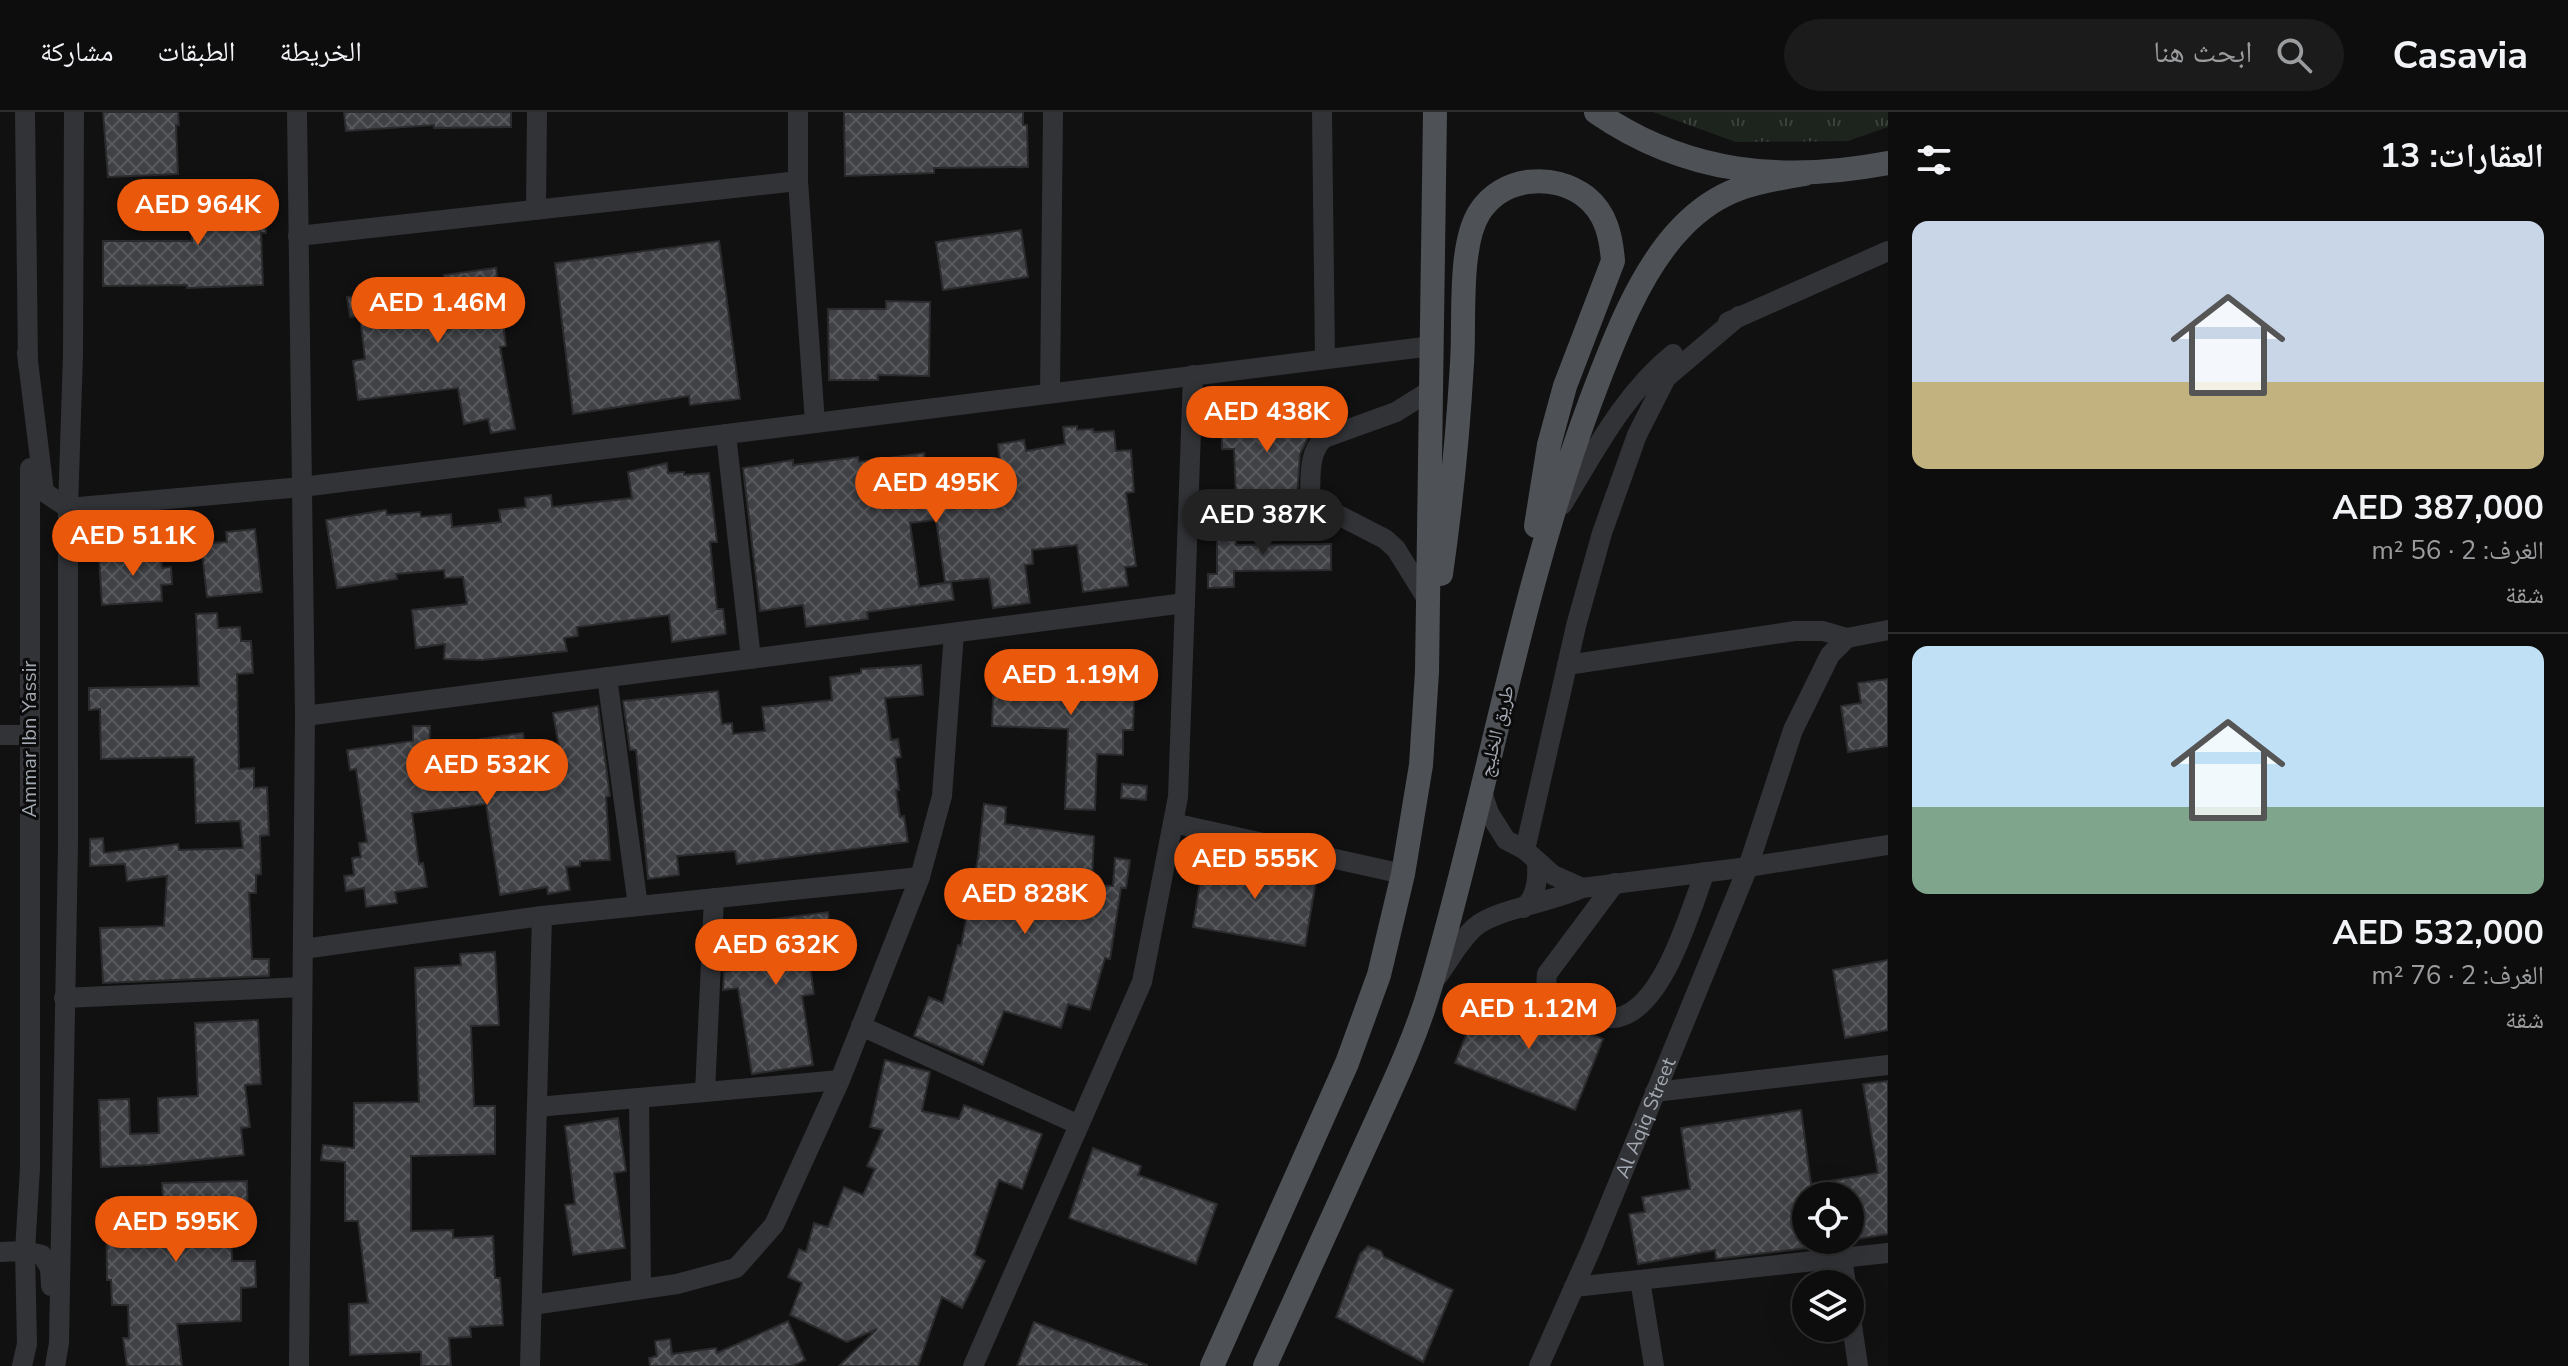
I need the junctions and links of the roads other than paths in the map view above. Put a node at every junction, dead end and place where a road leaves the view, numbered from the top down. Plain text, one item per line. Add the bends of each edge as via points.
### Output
1 (25, 112) edge
2 (74, 112) edge
3 (297, 112) edge
4 (537, 112) edge
5 (798, 112) edge
6 (1053, 112) edge
7 (1322, 112) edge
8 (1435, 112) edge
9 (1596, 112) edge
10 (1888, 163) edge
11 (1805, 174) junction
12 (798, 181) junction
13 (536, 210) junction
14 (298, 236) junction
15 (1888, 251) edge
16 (1739, 316) junction
17 (1432, 346) junction
18 (27, 353) junction
19 (1325, 359) junction
20 (1193, 375) junction
21 (1431, 390) junction
22 (1050, 393) junction
23 (815, 423) junction
24 (726, 434) junction
25 (302, 487) junction
26 (68, 508) junction
27 (1548, 529) junction
28 (1427, 599) junction
29 (1185, 603) junction
30 (1888, 630) edge
31 (954, 633) junction
32 (1847, 638) junction
33 (1514, 658) junction
34 (751, 659) junction
35 (1567, 665) junction
36 (1427, 672) junction
37 (607, 677) junction
38 (305, 716) junction
39 (0, 735) edge
40 (28, 735) junction
41 (1481, 789) junction
42 (1173, 823) junction
43 (1888, 845) edge
44 (1531, 856) junction
45 (1748, 867) junction
46 (1705, 872) junction
47 (1403, 874) junction
48 (920, 877) junction
49 (1615, 883) junction
50 (1582, 888) junction
51 (714, 898) junction
52 (638, 906) junction
53 (1523, 908) junction
54 (542, 916) junction
55 (303, 949) junction
56 (302, 987) junction
57 (1430, 987) junction
58 (64, 998) junction
59 (861, 1026) junction
60 (1888, 1065) edge
61 (840, 1080) junction
62 (705, 1092) junction
63 (1655, 1092) junction
64 (639, 1098) junction
65 (537, 1107) junction
66 (1079, 1125) junction
67 (25, 1251) junction
68 (0, 1252) edge
69 (1888, 1253) edge
70 (1842, 1258) junction
71 (1844, 1270) edge
72 (1640, 1280) junction
73 (1574, 1287) junction
74 (641, 1289) junction
75 (532, 1305) junction
76 (1854, 1342) edge
77 (56, 1363) edge
78 (22, 1366) edge
79 (299, 1366) edge
80 (530, 1366) edge
81 (973, 1366) edge
82 (1212, 1366) edge
83 (1265, 1366) edge
84 (1539, 1366) edge
85 (1654, 1366) edge
86 (1858, 1366) edge

1 - 18 street, Ammar Ibn Yassir
2 - 26 street, Ammar Ibn Yassir
3 - 14 street
4 - 13 street
5 - 12 street
6 - 22 street
7 - 19 street
8 - 17 main road
9 - 11 main road via 1660,147 1707,163
10 - 11 main road
11 - 27 main road, طريق الخليج via 1740,186 1702,209 1666,246 1605,363
12 - 13 street
12 - 23 street
13 - 14 street
14 - 25 street
15 - 16 street
16 - 27 street via 1681,348 1635,389
16 - 35 street via 1666,378 1651,403 1602,533
17 - 19 street
17 - 21 main road
18 - 26 street via 44,492
18 - 40 street, Ammar Ibn Yassir
19 - 20 street
20 - 22 street
20 - 29 street
21 - 28 main road
21 - 28 street via 1396,412 1324,438 1312,456 1310,497 1385,539
22 - 23 street
23 - 24 street
24 - 25 street
24 - 34 street
25 - 26 street
25 - 38 street
26 - 58 street, Ammar Ibn Yassir
27 - 33 main road, طريق الخليج
28 - 36 main road
29 - 31 street
29 - 42 street
30 - 32 street
31 - 34 street
31 - 48 street via 942,796
32 - 35 street via 1795,631
32 - 45 street, Al Aqiq Street via 1830,655 1793,730
33 - 36 main road via 1549,445 1565,386 1613,261 1612,241 1595,204 1563,183 1544,180 1523,182 1488,201 1471,233 1453,486
33 - 41 main road, طريق الخليج
34 - 37 street
35 - 44 street
36 - 47 main road via 1421,765
37 - 38 street
37 - 52 street
38 - 55 street
39 - 40 street
40 - 67 street, Ammar Ibn Yassir via 30,1168
41 - 44 street via 1506,840
41 - 57 main road, طريق الخليج
42 - 47 street
42 - 66 street via 1142,982
43 - 45 street
44 - 50 street via 1553,875
44 - 53 street via 1538,878
45 - 46 street
45 - 63 street, Al Aqiq Street
46 - 49 street
46 - 49 street via 1672,959 1654,989 1631,1012 1608,1018 1552,1000 1545,989 1547,974
47 - 82 main road via 1379,975 1347,1063
48 - 51 street
48 - 59 street
49 - 50 street
50 - 53 street
51 - 52 street
51 - 62 street
52 - 54 street
53 - 57 street via 1478,924
54 - 55 street
54 - 65 street
55 - 56 street
56 - 58 street
56 - 79 street
57 - 83 main road, طريق الخليج via 1401,1068
58 - 77 street, Ammar Ibn Yassir
59 - 61 street
59 - 66 street
60 - 63 street
61 - 62 street
61 - 74 street via 774,1225 736,1268
62 - 64 street
63 - 73 street, Al Aqiq Street
64 - 65 street
64 - 74 street
65 - 75 street
66 - 81 street
67 - 68 street
67 - 77 street via 42,1255 50,1268
67 - 78 street, Ammar Ibn Yassir via 27,1344
69 - 70 street
70 - 71 street
70 - 72 street
72 - 73 street
72 - 85 street
73 - 84 street, Al Aqiq Street
74 - 75 street
75 - 80 street
76 - 86 street

